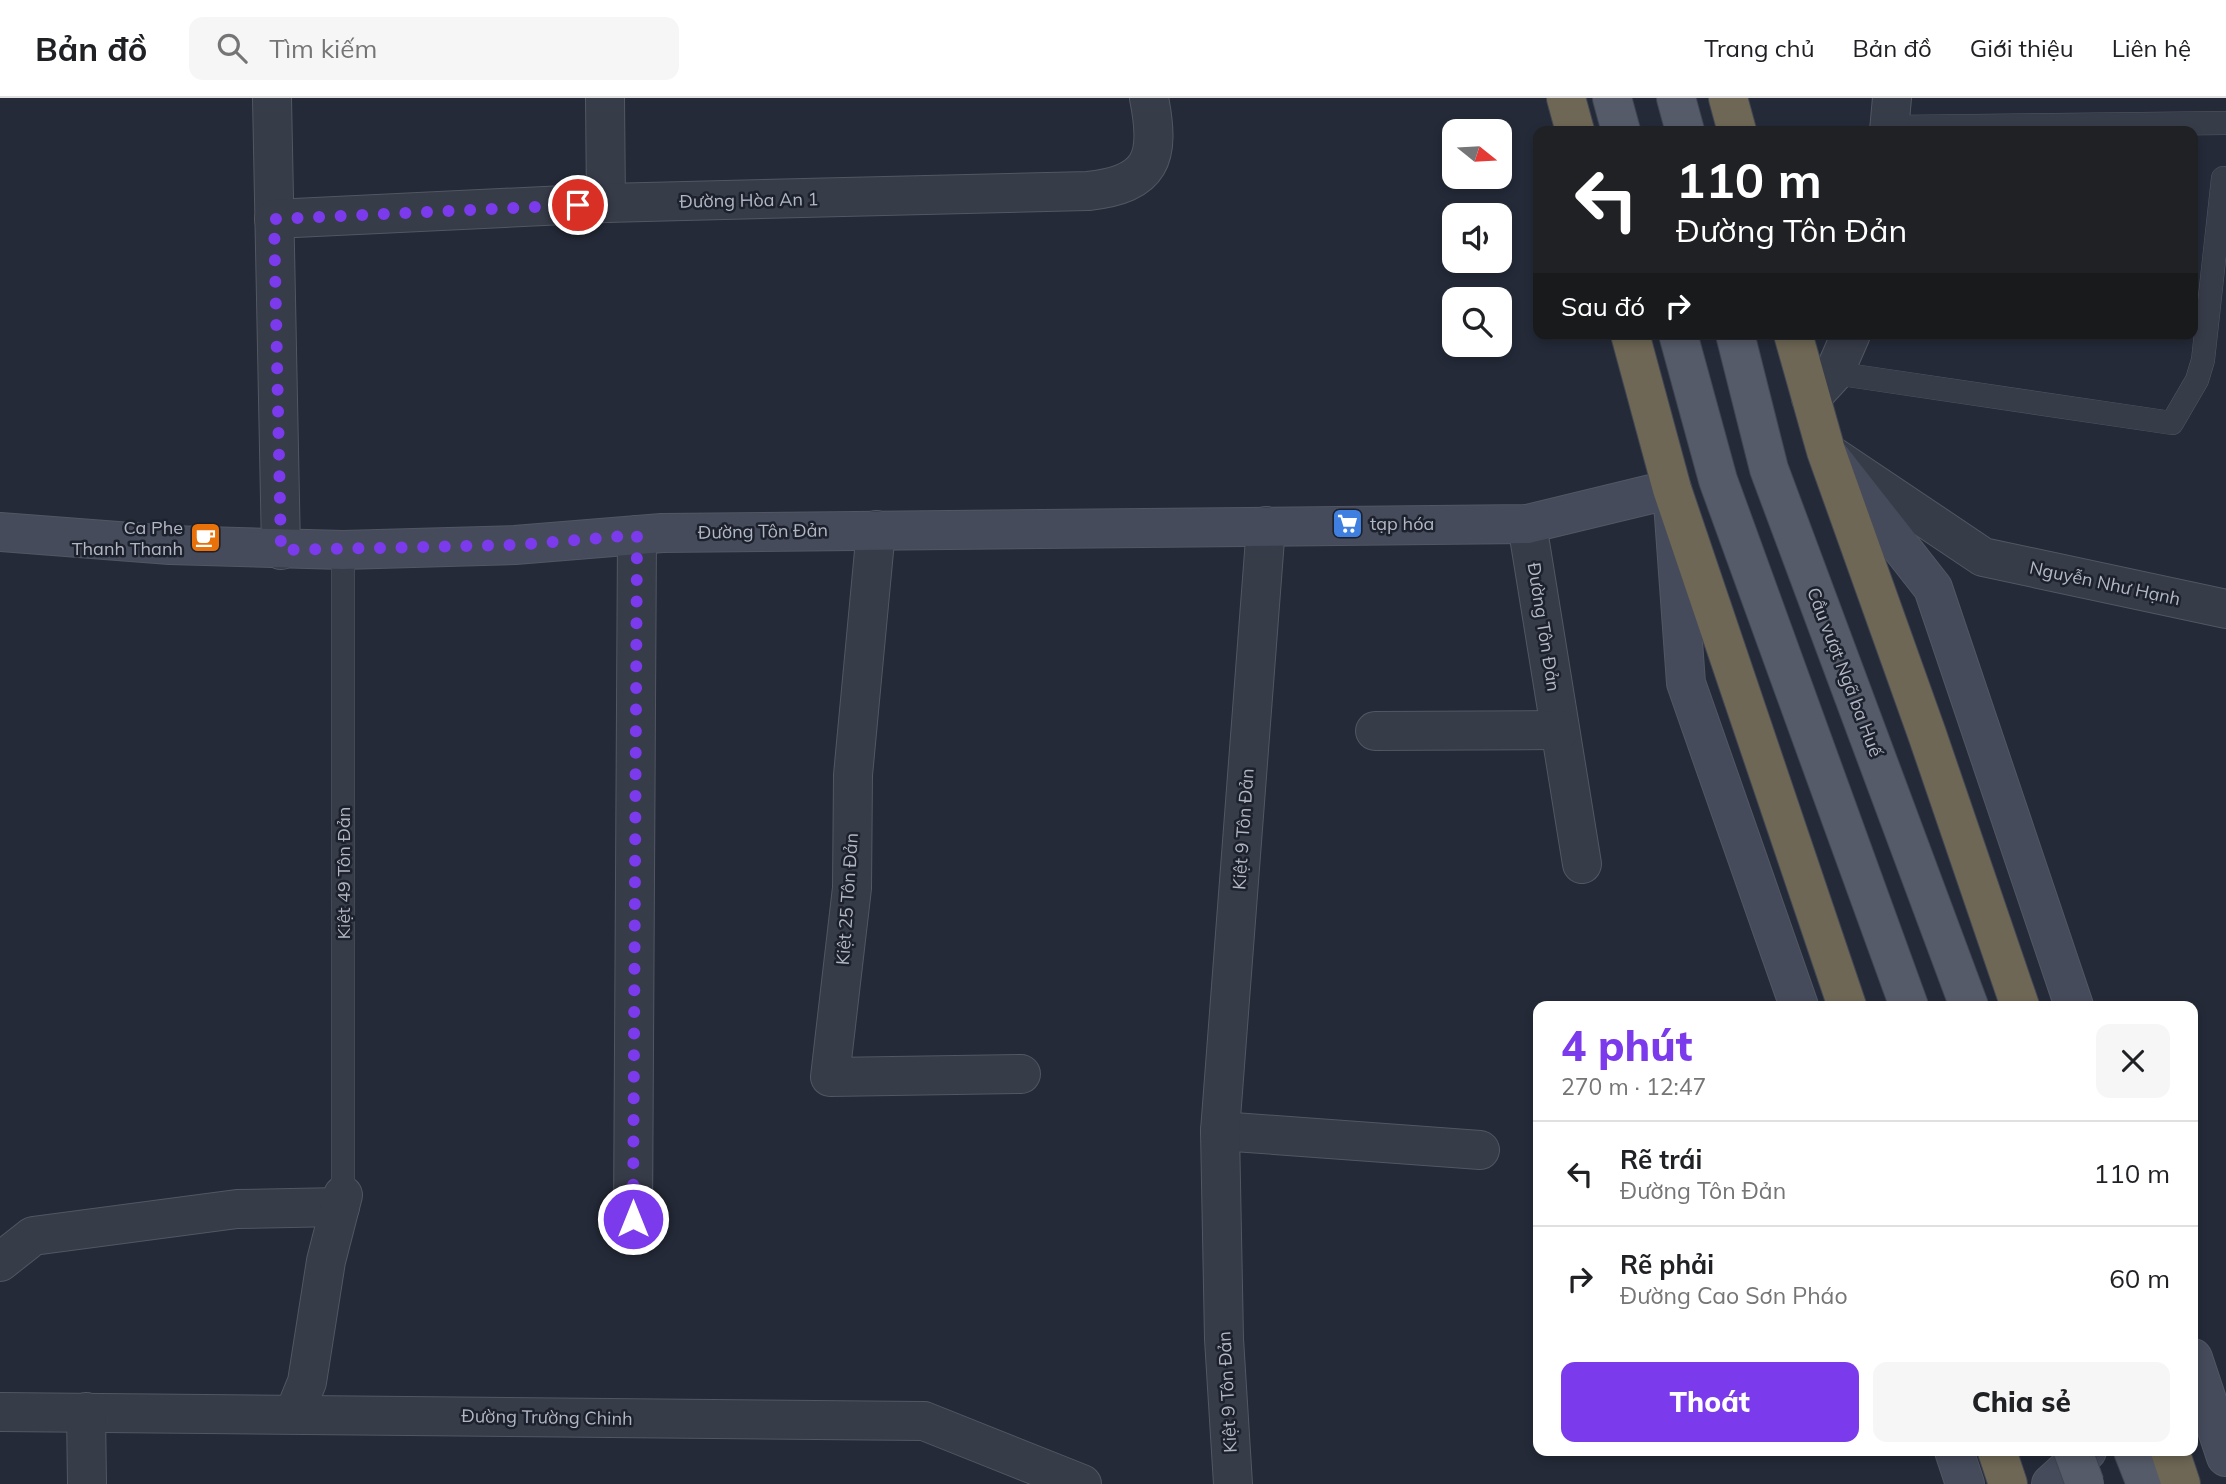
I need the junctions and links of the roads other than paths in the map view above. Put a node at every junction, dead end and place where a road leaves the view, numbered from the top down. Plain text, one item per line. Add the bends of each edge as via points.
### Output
1 (272, 98) edge
2 (605, 98) edge
3 (1149, 98) edge
4 (1566, 98) edge
5 (1612, 98) edge
6 (1676, 98) edge
7 (1728, 98) edge
8 (1891, 119) edge
9 (2226, 122) edge
10 (1574, 126) edge
11 (1620, 126) edge
12 (1684, 126) edge
13 (1736, 126) edge
14 (2224, 178) dead end
15 (606, 203) junction
16 (274, 219) junction
17 (1632, 340) edge
18 (1680, 340) edge
19 (1736, 340) edge
20 (1796, 340) edge
21 (1848, 340) edge
22 (1822, 385) junction
23 (1826, 451) junction
24 (1672, 489) junction
25 (1527, 524) junction
26 (1266, 526) junction
27 (876, 530) junction
28 (0, 532) edge
29 (637, 535) junction
30 (281, 550) junction
31 (343, 550) junction
32 (2226, 609) edge
33 (1560, 730) junction
34 (1375, 731) dead end
35 (1582, 864) dead end
36 (1797, 1001) edge
37 (1845, 1001) edge
38 (1907, 1001) edge
39 (1967, 1001) edge
40 (2018, 1001) edge
41 (2072, 1001) edge
42 (1021, 1074) dead end
43 (1220, 1131) junction
44 (1480, 1150) dead end
45 (341, 1201) junction
46 (633, 1219) dead end
47 (0, 1262) edge
48 (2198, 1373) edge
49 (0, 1412) edge
50 (86, 1412) junction
51 (293, 1414) junction
52 (1956, 1456) edge
53 (1999, 1456) edge
54 (2075, 1456) edge
55 (2082, 1456) edge
56 (2135, 1456) edge
57 (2172, 1456) edge
58 (2186, 1456) edge
59 (2226, 1457) edge
60 (2226, 1476) edge
61 (87, 1484) edge
62 (1082, 1484) edge
63 (1233, 1484) edge
64 (1965, 1484) edge
65 (2008, 1484) edge
66 (2051, 1484) edge
67 (2085, 1484) edge
68 (2146, 1484) edge
69 (2181, 1484) edge

1 - 16 street
2 - 15 street
3 - 15 street, Đường Hòa An 1 via 1154,136 1150,156 1142,173 1111,189
4 - 10 highway
5 - 11 main road
6 - 12 main road
7 - 13 highway
8 - 9 lane
14 - 22 lane via 2203,360 2172,423
15 - 16 street, Đường Hòa An 1
16 - 30 street
17 - 24 highway
18 - 38 main road via 1718,480
19 - 39 main road, Cầu vượt Ngã ba Huế via 1769,470
20 - 22 highway
21 - 22 street
22 - 23 highway
23 - 32 street, Nguyễn Như Hạnh via 1983,557
23 - 40 highway
23 - 41 street via 1933,588
24 - 25 street, Đường Tôn Đản
24 - 36 street via 1686,683
24 - 37 highway
25 - 26 street, Đường Tôn Đản
25 - 33 street, Đường Tôn Đản
26 - 27 street, Đường Tôn Đản
26 - 43 street, Kiệt 9 Tôn Đản
27 - 29 street, Đường Tôn Đản
27 - 42 street, Kiệt 25 Tôn Đản via 853,775 852,888 830,1077
28 - 30 street, Đường Tôn Đản
29 - 31 street, Đường Tôn Đản via 515,545
29 - 46 street
30 - 31 street, Đường Tôn Đản
31 - 45 lane, Kiệt 49 Tôn Đản
33 - 34 street
33 - 35 street, Đường Tôn Đản
43 - 44 street
43 - 63 street, Kiệt 9 Tôn Đản via 1224,1339
45 - 47 street via 237,1209 33,1236
45 - 51 street via 326,1261 307,1382
48 - 59 street
49 - 50 street, Đường Trường Chinh
50 - 51 street, Đường Trường Chinh
50 - 61 street
51 - 62 street, Đường Trường Chinh via 924,1421
52 - 64 street
53 - 65 highway
54 - 67 main road, bridge
55 - 66 street
56 - 68 main road
57 - 69 highway
58 - 60 street

